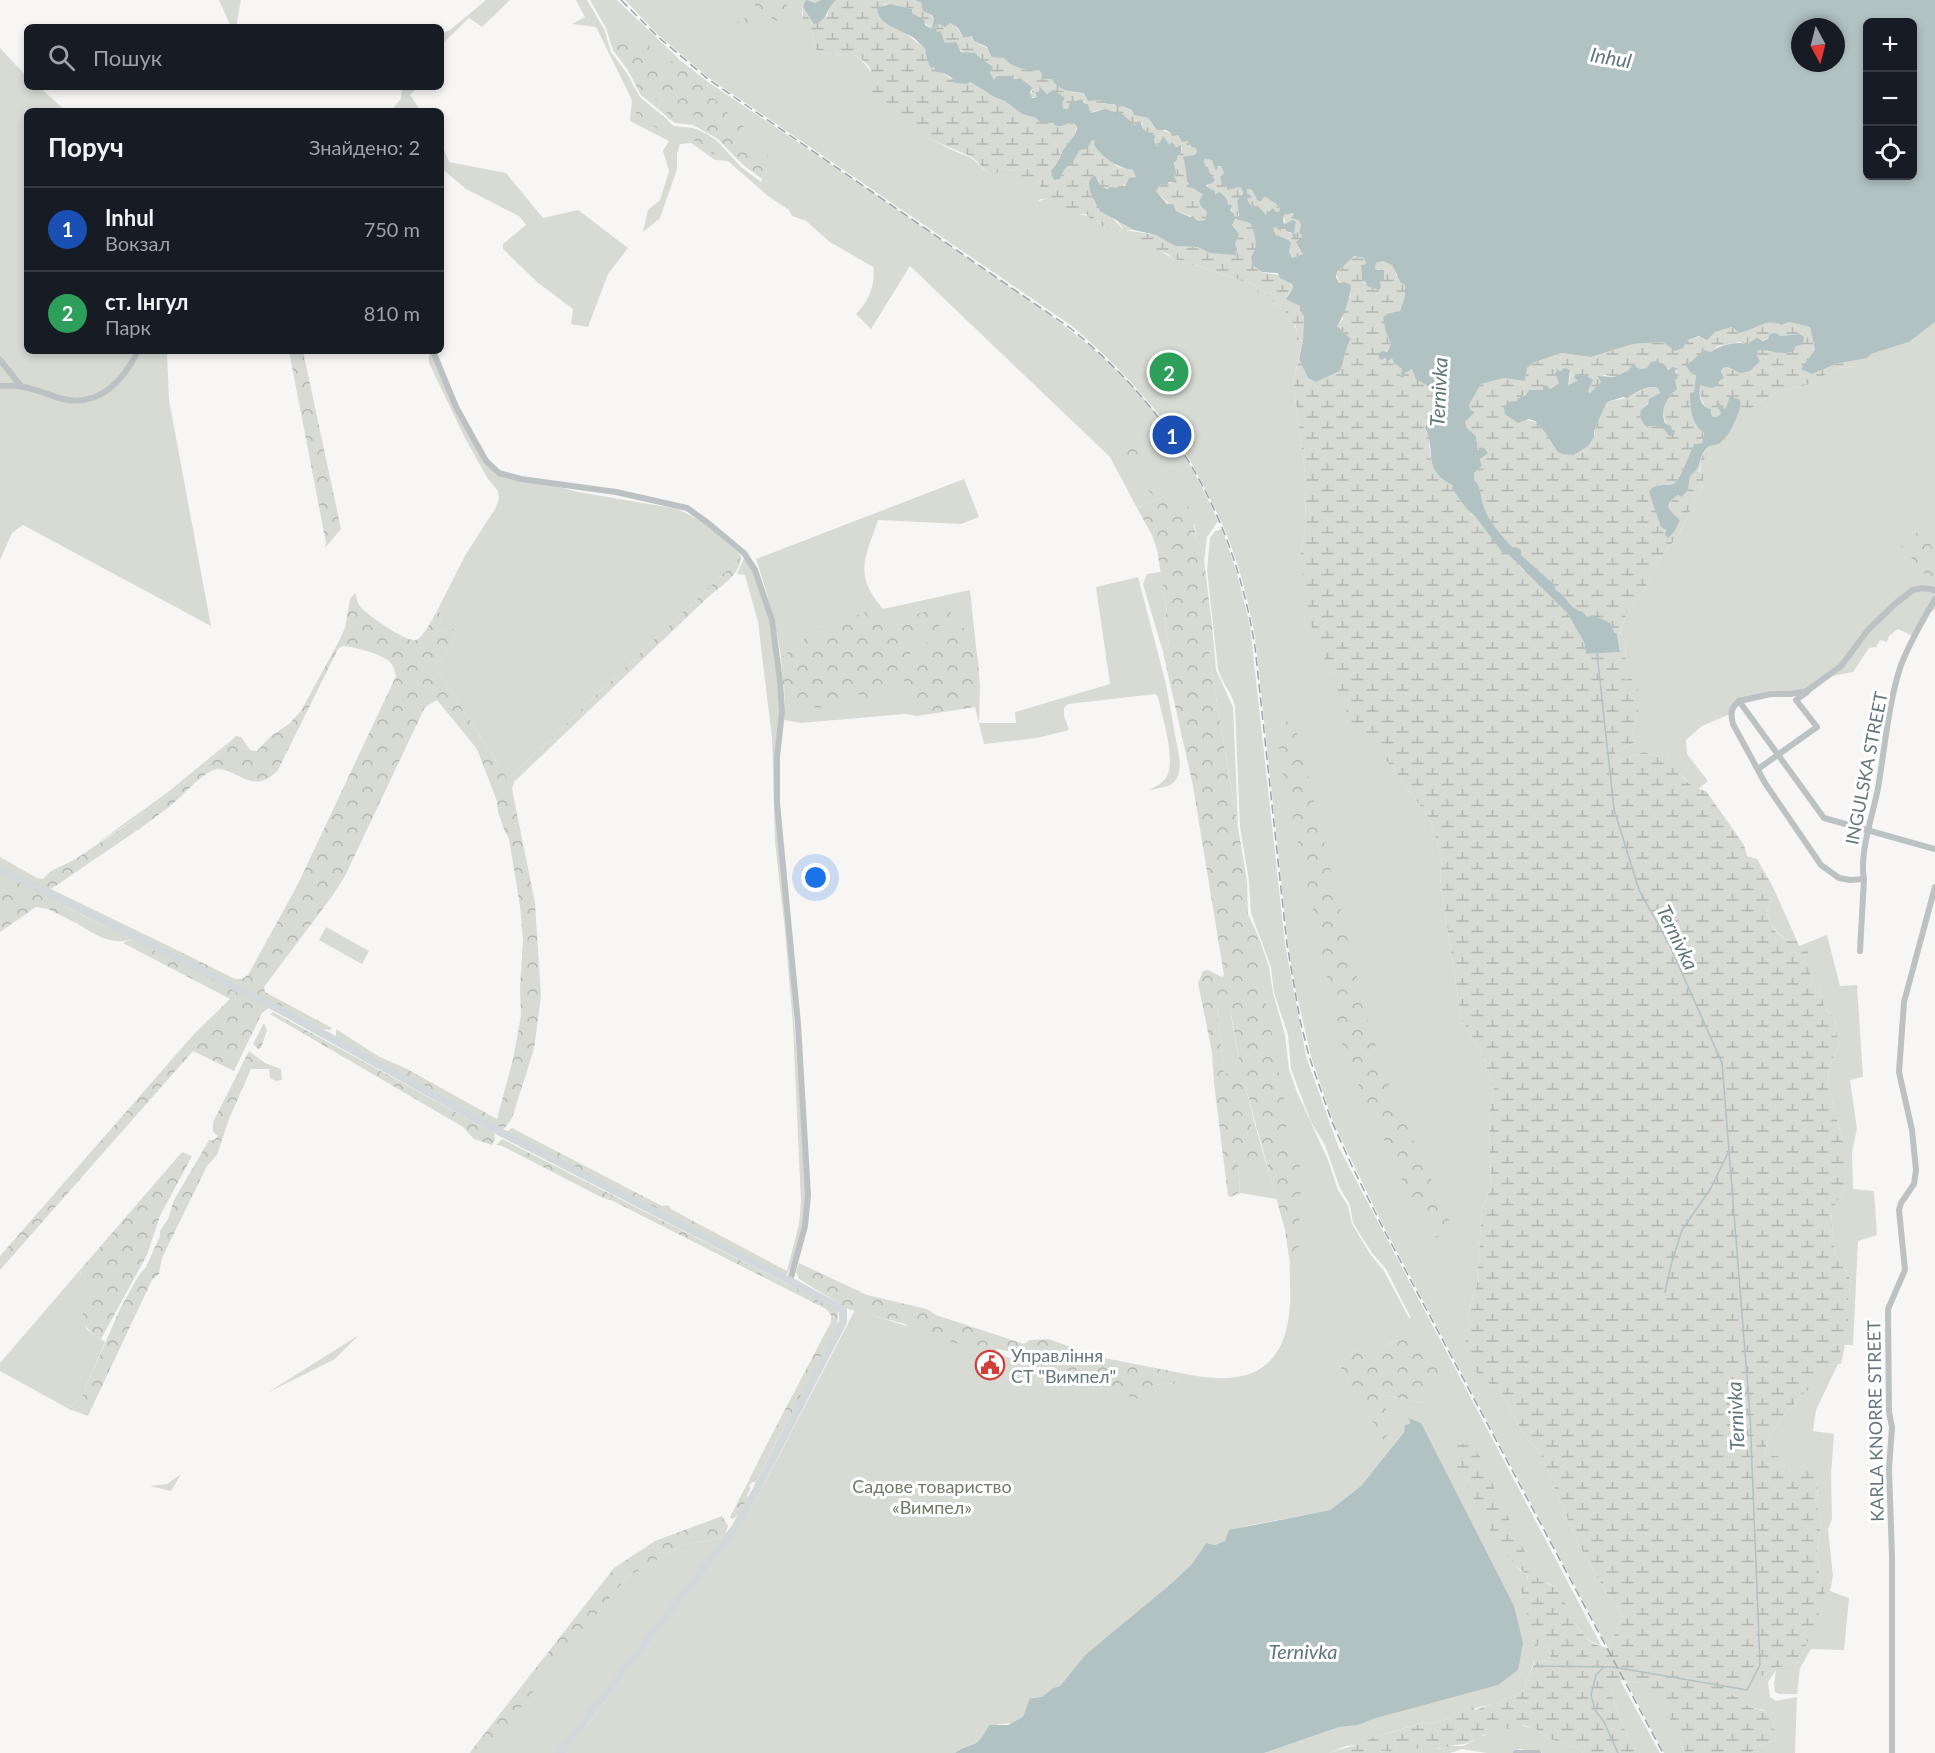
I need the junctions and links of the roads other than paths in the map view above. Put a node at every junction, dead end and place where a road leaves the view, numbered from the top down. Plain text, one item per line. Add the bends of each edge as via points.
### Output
1 (136, 354) edge
2 (434, 354) edge
3 (0, 360) edge
4 (0, 386) edge
5 (21, 386) junction
6 (1935, 590) edge
7 (1935, 599) edge
8 (1807, 691) junction
9 (1739, 701) junction
10 (1778, 756) junction
11 (1758, 769) junction
12 (1869, 830) junction
13 (1935, 849) edge
14 (0, 869) edge
15 (1864, 879) junction
16 (1935, 887) edge
17 (1860, 951) dead end
18 (790, 1281) junction
19 (1517, 1752) edge
20 (560, 1753) edge
21 (1538, 1753) edge
22 (1892, 1753) edge

1 - 5 street via 117,384 100,396 74,401
2 - 18 street via 456,407 486,461 499,473 687,508 744,554 755,570 772,620 780,681 777,803 796,1001 808,1195 805,1226
3 - 5 street
4 - 5 street
6 - 8 street via 1913,590 1896,603 1868,630 1841,666
7 - 12 street, INGULSKA STREET via 1913,636 1901,668
8 - 9 street
8 - 10 street via 1796,700 1817,727
9 - 10 street
9 - 11 street via 1730,714
10 - 11 street
10 - 12 street via 1821,816
11 - 15 street via 1821,865 1839,878
12 - 13 street
12 - 15 street, INGULSKA STREET
14 - 18 street via 275,1007 502,1133
15 - 17 street, INGULSKA STREET
16 - 22 street, KARLA KNORRE STREET via 1904,1002 1899,1072 1916,1170 1914,1184 1899,1210 1905,1270 1888,1309
18 - 20 street via 840,1308 843,1322 735,1528
19 - 21 street

